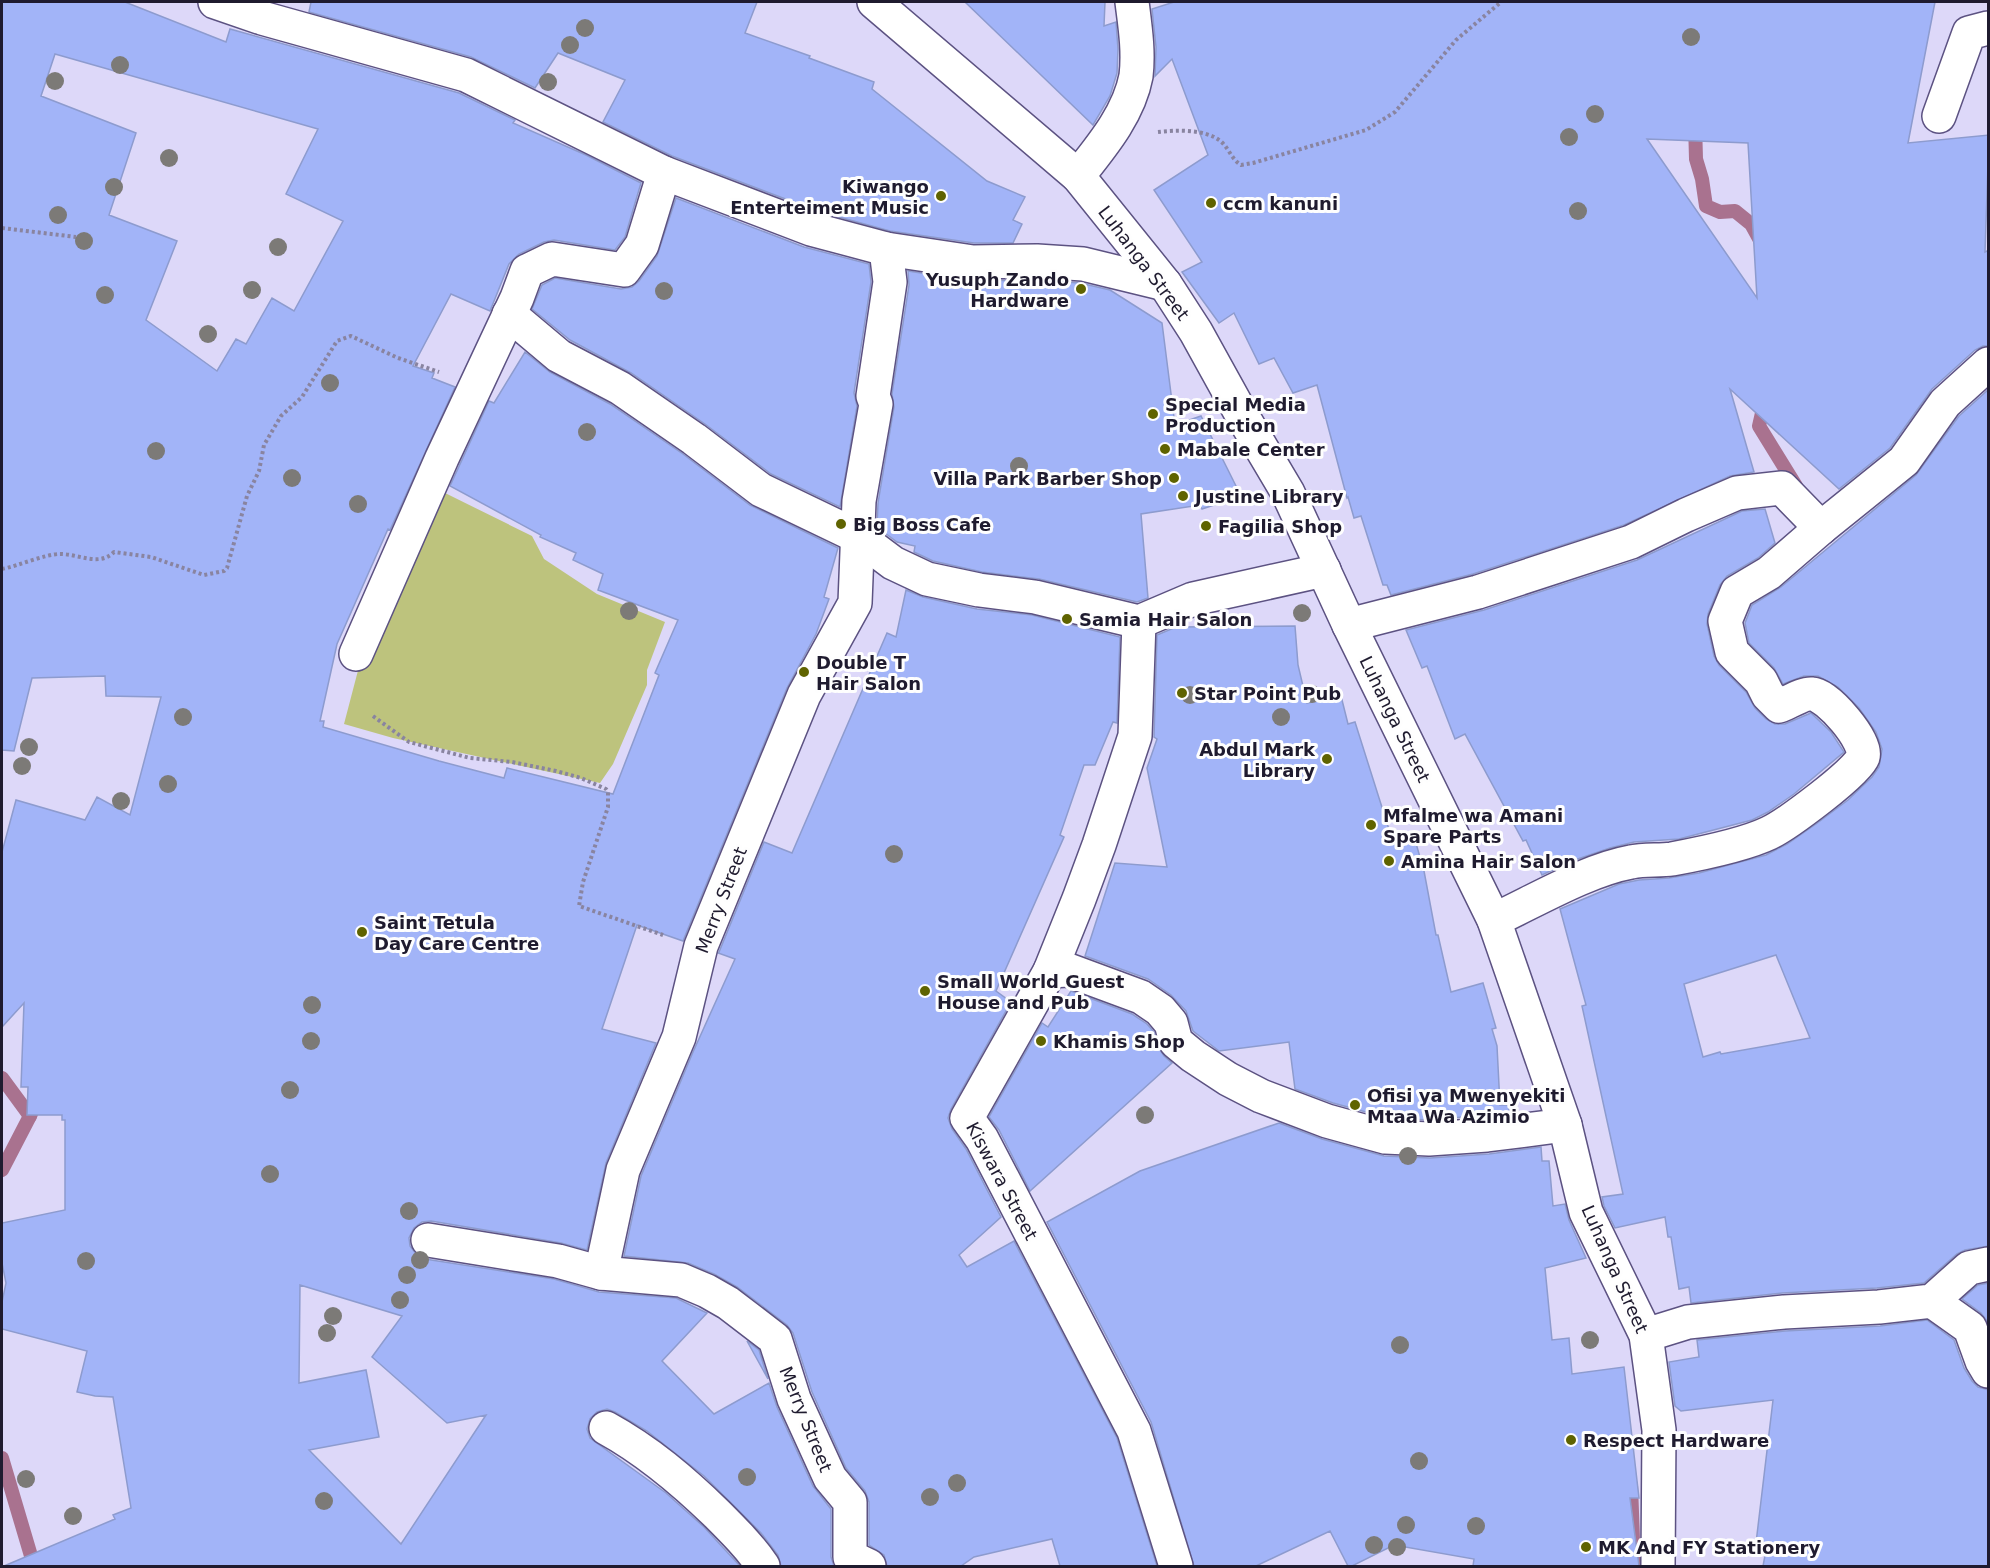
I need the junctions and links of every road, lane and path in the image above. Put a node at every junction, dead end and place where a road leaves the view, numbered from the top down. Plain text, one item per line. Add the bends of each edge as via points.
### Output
1 (215, 2) edge
2 (874, 2) edge
3 (1132, 2) edge
4 (1501, 2) edge
5 (1989, 28) edge
6 (1939, 116) dead end
7 (1107, 140) junction
8 (664, 173) junction
9 (1078, 176) junction
10 (2, 228) edge
11 (76, 237) dead end
12 (886, 249) junction
13 (1165, 284) junction
14 (509, 314) junction
15 (1989, 364) edge
16 (475, 391) junction
17 (1821, 528) junction
18 (857, 536) junction
19 (2, 569) edge
20 (1324, 570) junction
21 (1139, 622) junction
22 (1349, 625) junction
23 (356, 654) dead end
24 (373, 716) dead end
25 (1494, 920) junction
26 (701, 946) junction
27 (1050, 971) junction
28 (1565, 1125) junction
29 (428, 1240) dead end
30 (1989, 1264) edge
31 (601, 1273) junction
32 (1932, 1301) junction
33 (1646, 1335) junction
34 (1989, 1371) edge
35 (606, 1428) dead end
36 (763, 1566) edge
37 (868, 1566) edge
38 (1176, 1566) edge
39 (1658, 1566) edge

1 - 8 street via 466,75
2 - 9 street, Luhanga Street
3 - 7 street via 1136,76
4 - 7 path via 1456,40 1395,112 1366,130 1241,165 1220,140 1198,132 1165,131
5 - 6 street via 1968,33
7 - 9 street
8 - 12 street via 811,229
8 - 14 street via 642,244 624,270 552,259 527,271
9 - 13 street, Luhanga Street
10 - 11 path
12 - 13 street via 973,262 1083,264
12 - 18 street, Merry Street via 890,282
13 - 20 street, Luhanga Street via 1288,493
14 - 16 street
14 - 18 street via 559,356 620,388 761,490
15 - 17 street via 1945,403 1904,461
16 - 19 path via 351,336 337,341 302,398 281,416 264,445 259,471 247,496 224,571 204,575 151,557 114,552 108,558 93,560 59,554
16 - 23 street
17 - 22 street via 1782,488 1737,494 1631,542 1478,592
17 - 25 street via 1769,573 1737,592 1725,621 1732,652 1761,681 1768,695 1779,706 1811,693 1823,697 1861,740 1863,760 1820,799 1769,833 1720,849 1631,862 1589,875
18 - 21 street via 893,563 927,579 1035,597
18 - 26 street, Merry Street via 855,603 804,695
20 - 21 street via 1193,599
20 - 22 street, Luhanga Street
21 - 27 street, Kiswara Street via 1135,736
22 - 25 street, Luhanga Street
24 - 26 path via 409,742 470,758 556,771 606,789 608,807 579,906
25 - 28 street, Luhanga Street
26 - 31 street, Merry Street via 679,1037 623,1170
27 - 28 street via 1068,970 1141,997 1160,1010 1171,1023 1176,1042 1193,1056 1261,1096 1327,1121 1385,1137 1429,1139
27 - 38 street, Kiswara Street via 966,1118 982,1139 1134,1431
28 - 33 street, Luhanga Street via 1586,1212
29 - 31 street, Merry Street via 558,1261
30 - 32 street via 1969,1268
31 - 37 street, Merry Street via 681,1280 728,1303 775,1339 794,1399 816,1449 830,1478 850,1502 850,1557
32 - 33 street via 1688,1322
32 - 34 street via 1970,1328
33 - 39 street, Luhanga Street via 1659,1430
35 - 36 street via 632,1442 677,1477 751,1548

